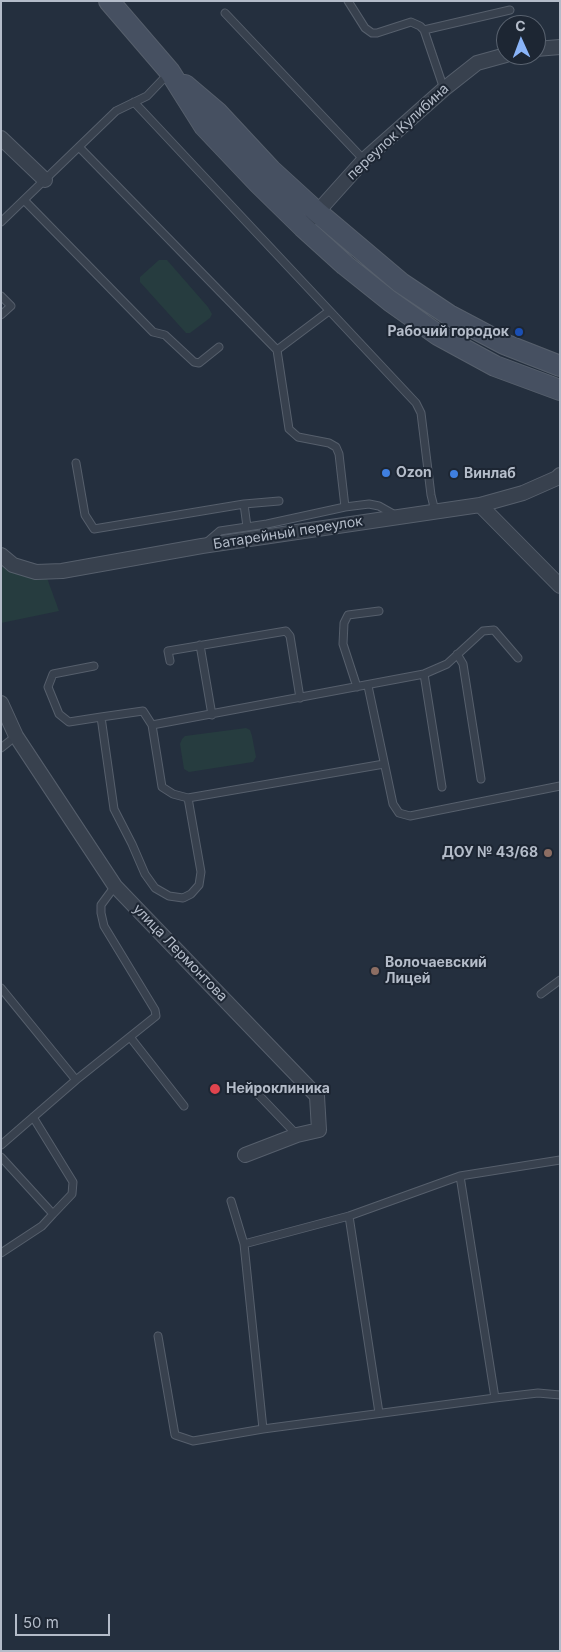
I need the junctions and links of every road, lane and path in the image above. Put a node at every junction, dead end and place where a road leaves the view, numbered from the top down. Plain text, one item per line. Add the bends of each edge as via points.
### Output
1 (109, 1) edge
2 (348, 1) edge
3 (510, 10) dead end
4 (225, 13) dead end
5 (424, 30) junction
6 (560, 47) edge
7 (546, 48) edge
8 (496, 58) edge
9 (170, 72) junction
10 (444, 89) junction
11 (134, 102) junction
12 (1, 138) edge
13 (79, 147) junction
14 (364, 160) junction
15 (45, 180) junction
16 (24, 200) junction
17 (317, 212) junction
18 (1, 222) edge
19 (303, 227) junction
20 (1, 296) edge
21 (329, 311) junction
22 (1, 315) edge
23 (219, 348) dead end
24 (277, 350) junction
25 (560, 366) edge
26 (560, 390) edge
27 (76, 463) dead end
28 (560, 475) edge
29 (279, 501) dead end
30 (244, 504) junction
31 (480, 505) junction
32 (346, 507) junction
33 (435, 511) junction
34 (398, 516) junction
35 (247, 527) junction
36 (202, 546) junction
37 (1, 555) edge
38 (560, 586) edge
39 (379, 611) dead end
40 (200, 645) junction
41 (457, 654) junction
42 (518, 658) dead end
43 (170, 661) dead end
44 (94, 666) dead end
45 (424, 674) junction
46 (368, 686) junction
47 (358, 688) junction
48 (300, 698) junction
49 (1, 703) edge
50 (212, 715) junction
51 (101, 718) junction
52 (152, 725) junction
53 (16, 736) junction
54 (1, 748) edge
55 (384, 764) junction
56 (481, 779) dead end
57 (560, 786) edge
58 (442, 787) dead end
59 (188, 798) junction
60 (115, 886) junction
61 (560, 980) edge
62 (1, 988) edge
63 (541, 994) dead end
64 (130, 1037) junction
65 (76, 1080) junction
66 (255, 1092) dead end
67 (184, 1106) dead end
68 (33, 1118) junction
69 (297, 1135) junction
70 (1, 1145) edge
71 (245, 1156) dead end
72 (1, 1157) edge
73 (560, 1160) edge
74 (460, 1176) junction
75 (231, 1201) dead end
76 (53, 1214) junction
77 (349, 1216) junction
78 (244, 1244) junction
79 (1, 1253) edge
80 (158, 1336) dead end
81 (560, 1395) edge
82 (495, 1398) junction
83 (379, 1414) junction
84 (263, 1429) junction

1 - 9 main road
2 - 5 lane via 365,28 372,33 411,22
3 - 5 lane
4 - 14 lane
5 - 10 lane
6 - 7 street
8 - 10 street, переулок Кулибина via 477,63
9 - 11 lane via 147,96
9 - 17 main road via 218,113
9 - 19 main road via 204,126
10 - 14 street, переулок Кулибина
11 - 13 lane via 116,111
11 - 21 lane
12 - 15 street
13 - 15 lane
13 - 24 lane
14 - 17 street, переулок Кулибина
15 - 16 lane
16 - 18 lane
16 - 23 lane via 153,332 165,334 194,362 199,363
17 - 19 street, переулок Кулибина
17 - 25 main road via 401,283 448,315 504,344
19 - 26 main road via 390,301 438,334 495,366
20 - 22 lane via 11,306
21 - 24 lane
21 - 33 lane via 416,403 421,414
24 - 32 lane via 290,429 298,438 336,447
27 - 30 lane via 85,515 94,529
28 - 31 street, Батарейный переулок via 523,493
29 - 30 lane
30 - 35 lane
31 - 33 street, Батарейный переулок
31 - 38 street
32 - 34 lane via 369,504
32 - 35 lane
33 - 34 street, Батарейный переулок
34 - 36 street, Батарейный переулок
35 - 36 lane via 220,531
36 - 37 street, Батарейный переулок via 62,571 36,572 13,565
39 - 47 lane via 348,615 344,623 343,644
40 - 43 lane via 168,651
40 - 48 lane via 286,631 290,636
40 - 50 lane
41 - 42 lane via 483,631 494,630
41 - 45 lane via 448,664
41 - 56 lane via 463,664
44 - 51 lane via 53,674 48,687 59,714 69,722
45 - 46 lane
45 - 58 lane
46 - 47 lane
46 - 55 lane
47 - 48 lane
48 - 50 lane
49 - 53 street, улица Лермонтова
50 - 52 lane
51 - 52 lane via 143,711
51 - 59 lane via 114,809 144,874 155,888 183,898 199,885 200,872
52 - 59 lane via 162,787 172,794
53 - 54 lane
53 - 60 street, улица Лермонтова
55 - 57 lane via 392,804 398,813 410,816
55 - 59 lane
60 - 64 lane via 101,905 104,926 156,1013
60 - 69 street, улица Лермонтова via 317,1096 319,1130
61 - 63 lane
62 - 65 lane
64 - 65 lane
64 - 67 lane
65 - 68 lane
66 - 69 lane
68 - 70 lane
68 - 76 lane via 73,1182 72,1194
69 - 71 street, улица Лермонтова
72 - 76 lane
73 - 74 lane
74 - 77 lane
74 - 82 lane
75 - 78 lane
76 - 79 lane via 42,1226
77 - 78 lane
77 - 83 lane
78 - 84 lane
80 - 84 lane via 176,1435 193,1441
81 - 82 lane via 538,1393
82 - 83 lane
83 - 84 lane

